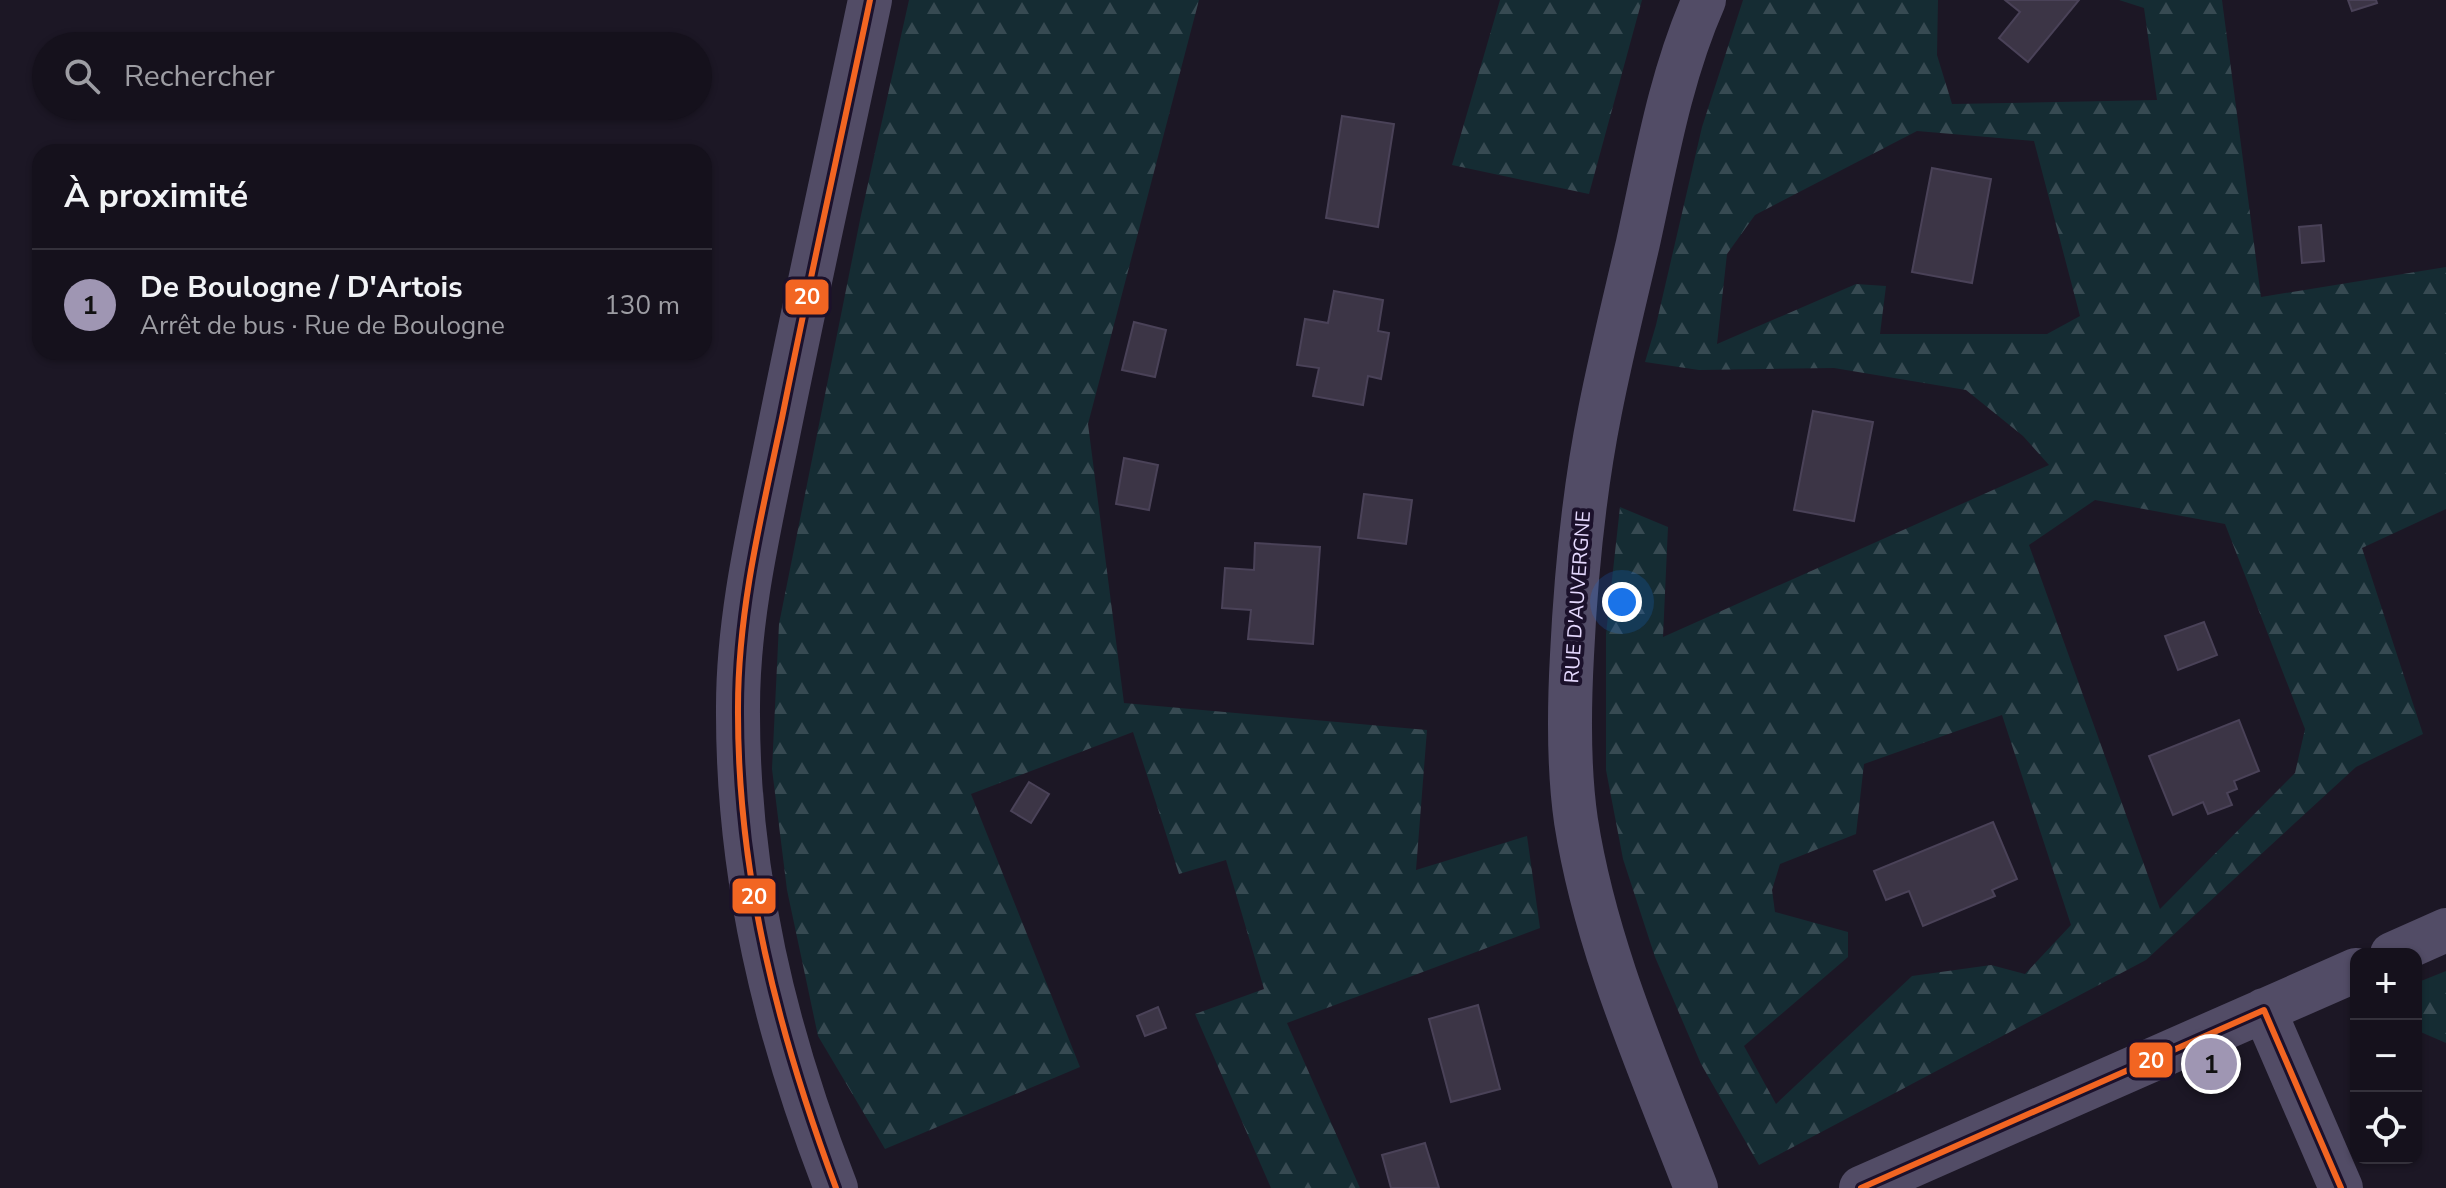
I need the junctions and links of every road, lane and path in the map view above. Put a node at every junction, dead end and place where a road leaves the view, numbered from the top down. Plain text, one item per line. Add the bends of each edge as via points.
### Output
1 (870, 0) edge
2 (1704, 0) edge
3 (2446, 930) edge
4 (2406, 948) edge
5 (2350, 973) edge
6 (2264, 1010) junction
7 (836, 1188) edge
8 (1696, 1188) edge
9 (1861, 1188) edge
10 (2341, 1188) edge

1 - 7 street via 756,544 738,705 739,797 761,949
2 - 8 street, RUE D'AUVERGNE via 1676,76 1599,412 1576,582 1570,693 1576,821 1595,910 1607,955
3 - 4 street
5 - 6 street
6 - 9 street
6 - 10 street

